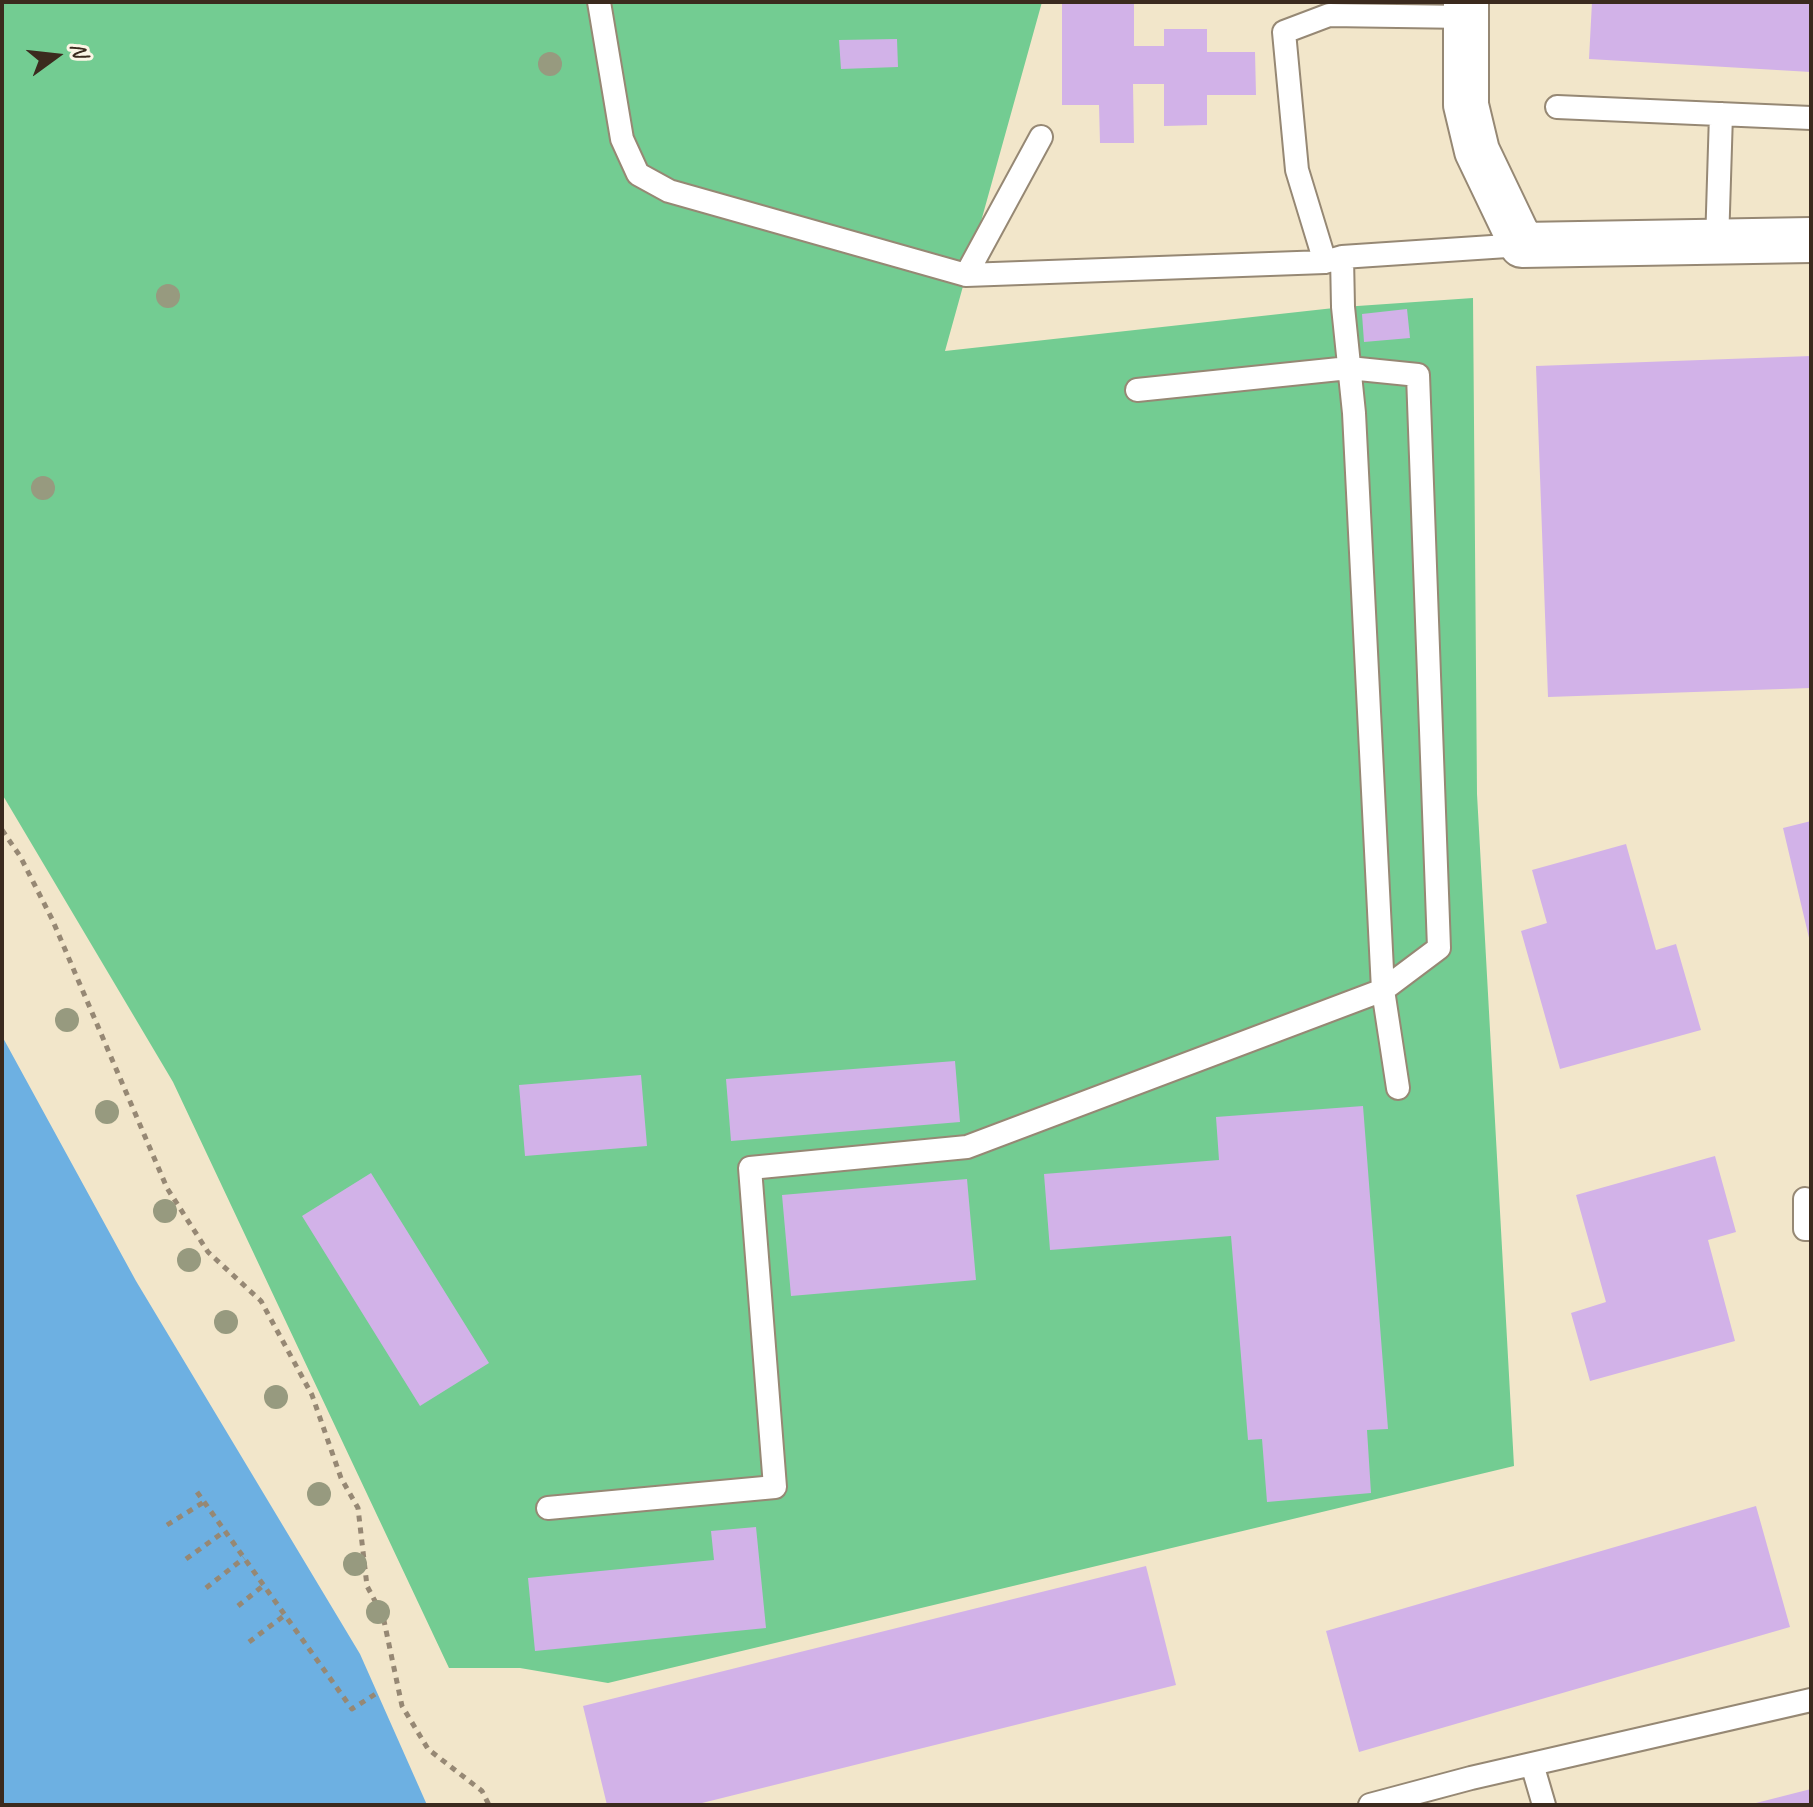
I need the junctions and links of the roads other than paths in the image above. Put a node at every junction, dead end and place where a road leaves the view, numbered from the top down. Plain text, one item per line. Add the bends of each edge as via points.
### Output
1 (599, 2) edge
2 (1467, 9) edge
3 (1557, 107) dead end
4 (1721, 114) junction
5 (1811, 118) edge
6 (1041, 137) dead end
7 (1811, 240) edge
8 (1717, 244) junction
9 (1522, 245) junction
10 (1333, 259) junction
11 (966, 275) junction
12 (1349, 368) junction
13 (1137, 390) dead end
14 (1383, 990) junction
15 (1398, 1088) dead end
16 (1805, 1199) dead end
17 (1811, 1229) edge
18 (548, 1508) dead end
19 (1811, 1700) edge
20 (1532, 1764) junction
21 (1370, 1805) edge
22 (1544, 1805) edge

1 - 11 lane via 622,139 638,174 669,191
2 - 9 street via 1466,105 1477,151
2 - 10 lane via 1329,15 1284,32 1297,170
3 - 4 lane
4 - 5 lane
4 - 8 lane
6 - 11 lane
7 - 8 street
8 - 9 street
9 - 10 lane
10 - 11 lane
10 - 12 lane
12 - 13 lane
12 - 14 lane
12 - 14 lane via 1418,375 1439,948
14 - 15 lane
14 - 18 lane via 967,1147 750,1168 775,1487
16 - 17 lane via 1805,1229
19 - 20 lane
20 - 21 lane
20 - 22 lane

